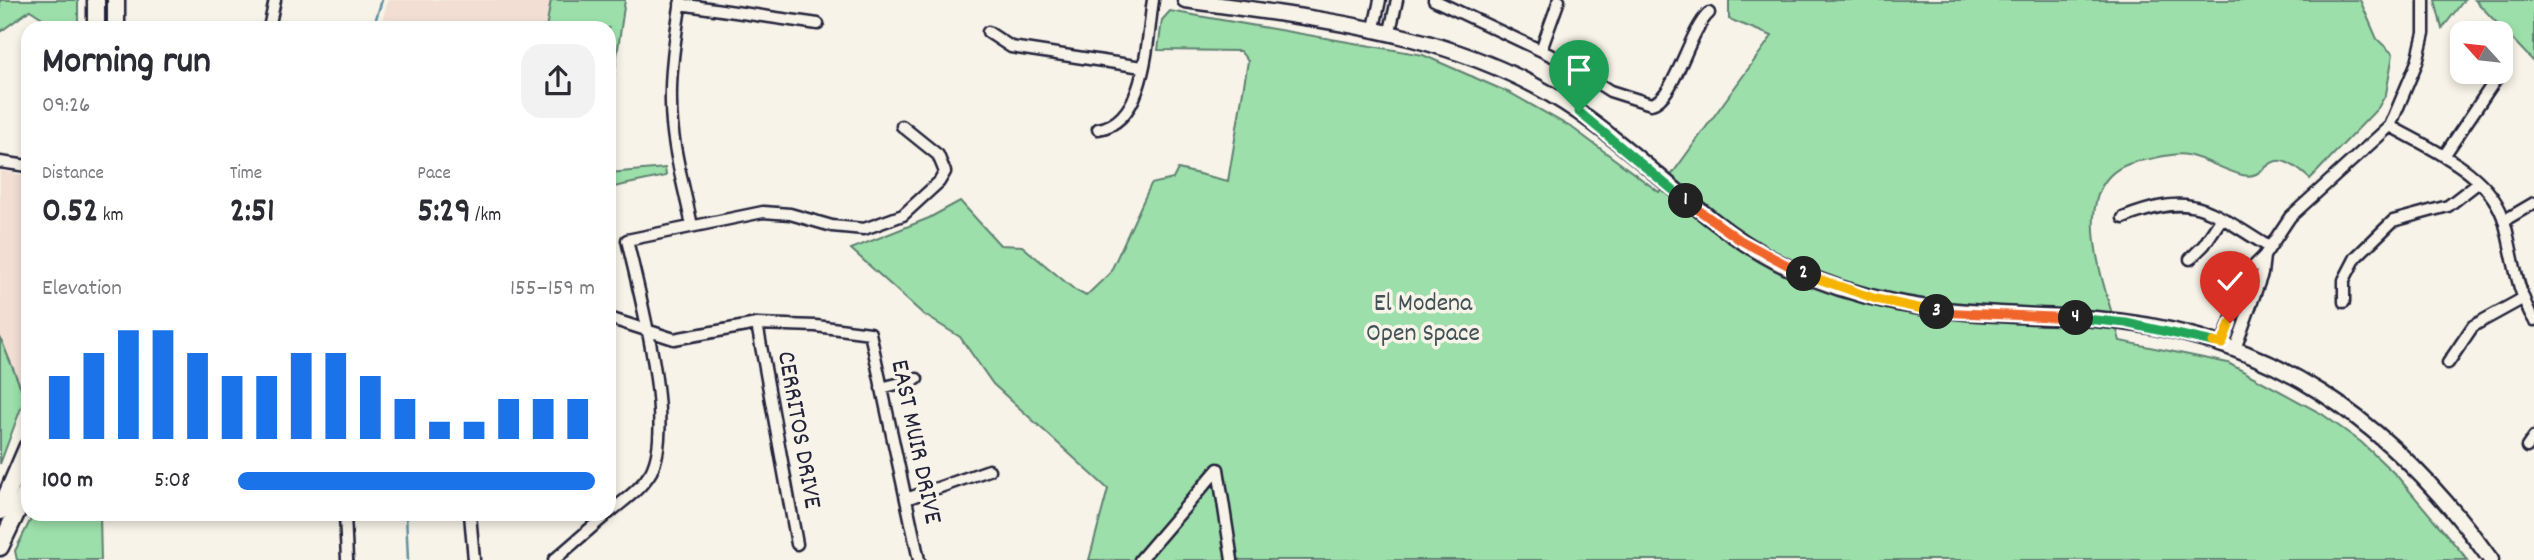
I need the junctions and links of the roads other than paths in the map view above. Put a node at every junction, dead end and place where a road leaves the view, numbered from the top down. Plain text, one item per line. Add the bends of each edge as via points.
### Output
1 (96, 0) edge
2 (116, 0) edge
3 (275, 0) edge
4 (1153, 0) edge
5 (1185, 0) edge
6 (1380, 0) edge
7 (1397, 0) edge
8 (1434, 0) edge
9 (1559, 0) edge
10 (2424, 0) edge
11 (681, 2) edge
12 (1709, 13) dead end
13 (96, 21) edge
14 (116, 21) edge
15 (270, 21) edge
16 (818, 24) dead end
17 (1374, 28) junction
18 (988, 32) dead end
19 (1390, 32) junction
20 (1541, 50) junction
21 (1142, 67) junction
22 (2493, 84) edge
23 (902, 126) dead end
24 (2390, 126) junction
25 (1098, 128) dead end
26 (2444, 156) junction
27 (0, 162) edge
28 (21, 165) edge
29 (2479, 181) junction
30 (2534, 203) edge
31 (2123, 218) dead end
32 (2222, 218) junction
33 (2505, 220) junction
34 (692, 226) junction
35 (2267, 251) junction
36 (2190, 259) dead end
37 (2522, 299) junction
38 (2344, 302) dead end
39 (616, 320) edge
40 (2534, 320) edge
41 (757, 324) junction
42 (647, 331) junction
43 (2228, 346) junction
44 (2448, 363) dead end
45 (918, 379) dead end
46 (881, 388) junction
47 (2534, 437) edge
48 (2527, 447) dead end
49 (21, 462) edge
50 (989, 470) dead end
51 (906, 499) junction
52 (21, 503) edge
53 (616, 507) edge
54 (0, 511) edge
55 (345, 521) edge
56 (471, 521) edge
57 (600, 521) edge
58 (797, 544) dead end
59 (0, 547) edge
60 (347, 560) edge
61 (474, 560) edge
62 (554, 560) edge
63 (919, 560) edge
64 (1140, 560) edge
65 (1232, 560) edge
66 (2491, 560) edge

1 - 13 main road
2 - 14 main road
3 - 15 street
4 - 21 street
5 - 17 main road
6 - 17 street
7 - 19 street
8 - 20 street
9 - 20 street
10 - 24 street via 2424,33 2417,62
11 - 16 street
11 - 34 street via 671,65 671,106
12 - 20 street via 1697,26 1660,101 1648,104 1619,95
17 - 19 main road
18 - 21 street via 1011,47
19 - 43 main road via 1476,57 1559,99 1596,124 1716,225 1810,277 1915,308 2113,321
21 - 25 street via 1136,96 1125,115
22 - 26 street
23 - 34 street via 938,155 945,172 903,215 864,229 763,212
24 - 26 street
24 - 35 street via 2290,217
26 - 29 street
27 - 28 street
29 - 33 street via 2494,196
29 - 38 street via 2448,206 2393,221 2356,257 2344,280
30 - 33 street
31 - 32 street via 2176,203 2204,208
32 - 35 street
32 - 36 street
33 - 37 street
34 - 42 street via 626,240
35 - 43 street via 2262,274
37 - 40 street
37 - 44 street via 2473,326
39 - 42 street
41 - 42 street via 685,338 663,338
41 - 46 street, EAST MUIR DRIVE via 870,333
41 - 58 street, CERRITOS DRIVE
42 - 53 street via 661,432 656,459 641,486
43 - 66 main road via 2305,383 2384,438 2439,493
45 - 46 street
46 - 51 street, EAST MUIR DRIVE
47 - 48 street
49 - 54 main road
50 - 51 street
51 - 63 street, EAST MUIR DRIVE
52 - 59 main road
55 - 60 street
56 - 61 street
57 - 62 street
64 - 65 street via 1218,469

